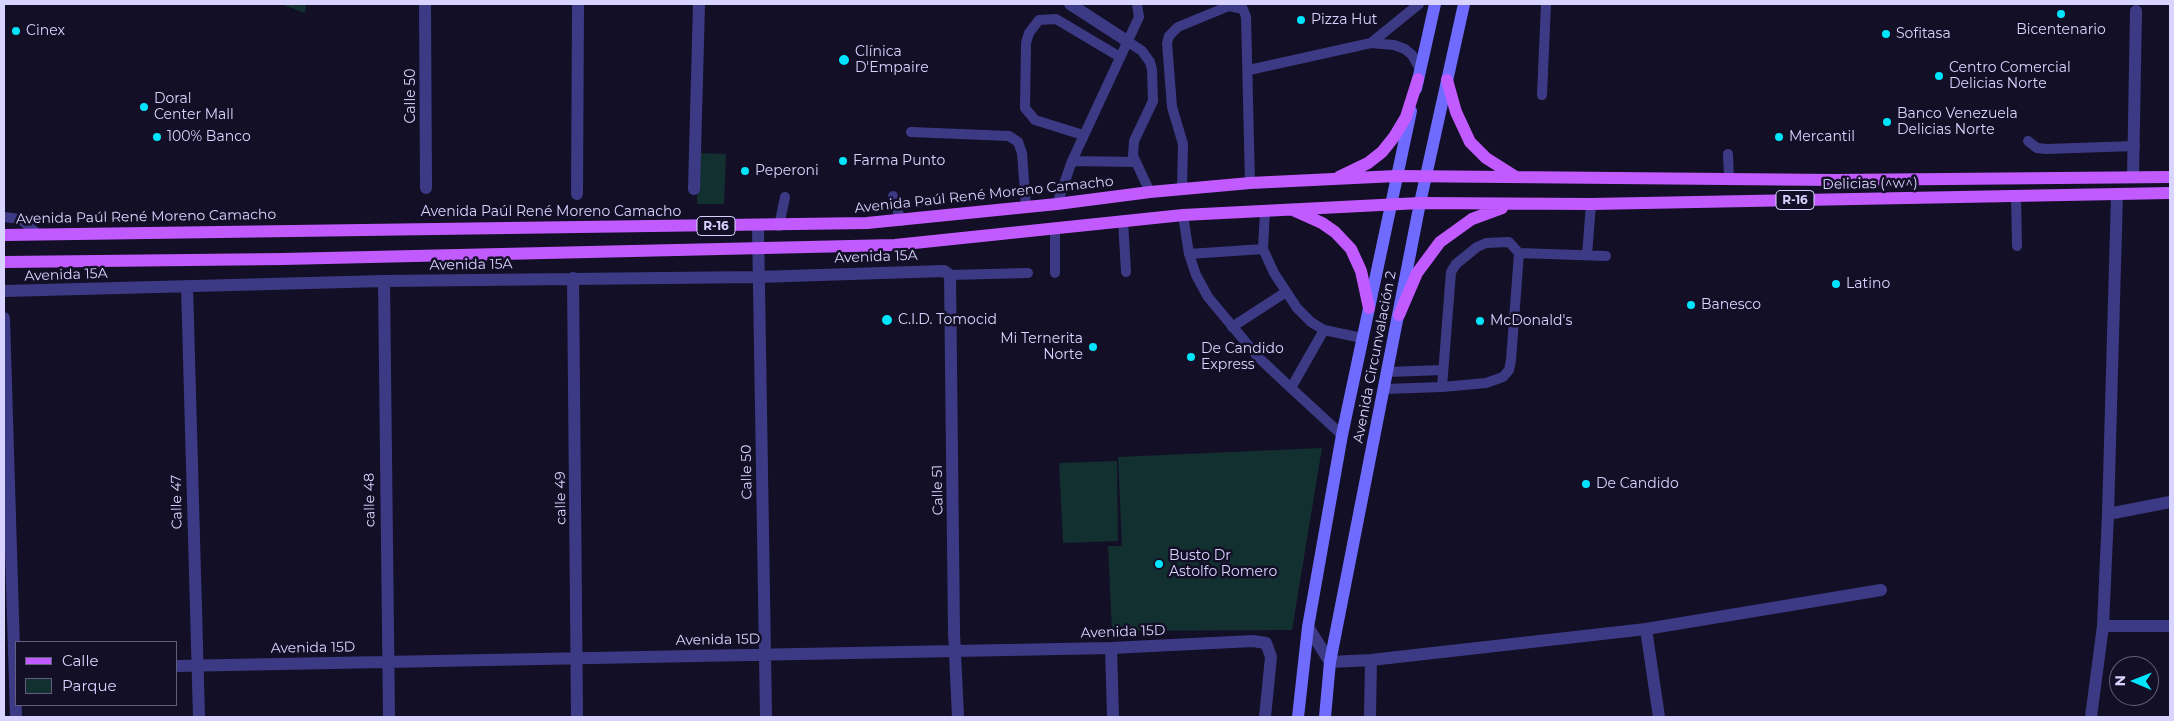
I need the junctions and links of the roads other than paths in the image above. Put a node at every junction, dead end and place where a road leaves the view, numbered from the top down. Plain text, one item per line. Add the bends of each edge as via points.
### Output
1 (425, 4) edge
2 (578, 4) edge
3 (699, 4) edge
4 (1070, 4) edge
5 (1137, 4) edge
6 (1420, 4) edge
7 (1435, 4) edge
8 (1464, 4) edge
9 (1546, 4) edge
10 (2136, 11) dead end
11 (1126, 41) junction
12 (1371, 43) junction
13 (1120, 57) junction
14 (1249, 70) junction
15 (1419, 74) junction
16 (1448, 80) junction
17 (1542, 95) dead end
18 (911, 132) dead end
19 (1083, 135) junction
20 (2028, 141) dead end
21 (2135, 146) junction
22 (1728, 154) dead end
23 (1072, 161) junction
24 (1136, 162) junction
25 (1396, 176) junction
26 (1426, 176) junction
27 (1516, 177) junction
28 (2133, 177) junction
29 (2170, 177) edge
30 (1728, 178) junction
31 (1334, 180) junction
32 (1250, 184) junction
33 (426, 188) dead end
34 (694, 189) dead end
35 (1182, 190) junction
36 (1150, 192) junction
37 (2170, 193) edge
38 (577, 194) dead end
39 (2117, 194) junction
40 (893, 196) dead end
41 (2016, 196) junction
42 (785, 197) dead end
43 (1420, 203) junction
44 (1058, 204) junction
45 (1591, 204) junction
46 (1390, 205) junction
47 (1510, 205) junction
48 (1026, 207) junction
49 (1291, 209) junction
50 (1265, 210) junction
51 (1183, 215) junction
52 (4, 217) edge
53 (901, 220) junction
54 (1123, 221) junction
55 (758, 225) junction
56 (779, 226) junction
57 (1055, 228) junction
58 (4, 234) edge
59 (38, 234) junction
60 (2017, 246) dead end
61 (758, 248) junction
62 (1263, 249) junction
63 (1519, 253) junction
64 (1188, 254) junction
65 (1587, 255) junction
66 (1606, 256) dead end
67 (4, 262) edge
68 (945, 272) junction
69 (1126, 272) dead end
70 (1028, 273) dead end
71 (1055, 273) dead end
72 (758, 276) junction
73 (573, 278) junction
74 (384, 282) junction
75 (187, 286) junction
76 (4, 291) edge
77 (1286, 292) junction
78 (1369, 308) junction
79 (1400, 315) junction
80 (4, 318) edge
81 (1232, 327) junction
82 (1324, 330) junction
83 (1362, 338) junction
84 (1443, 370) junction
85 (1388, 372) junction
86 (1442, 387) junction
87 (1291, 388) junction
88 (1384, 389) junction
89 (1342, 435) junction
90 (2170, 502) edge
91 (2108, 514) junction
92 (1881, 590) dead end
93 (2103, 626) junction
94 (2170, 626) edge
95 (1308, 627) junction
96 (1646, 629) junction
97 (1111, 648) junction
98 (955, 650) junction
99 (765, 654) junction
100 (577, 658) junction
101 (1371, 660) junction
102 (387, 662) junction
103 (1330, 662) junction
104 (197, 665) junction
105 (178, 666) edge
106 (12, 673) edge
107 (16, 717) edge
108 (199, 717) edge
109 (389, 717) edge
110 (577, 717) edge
111 (766, 717) edge
112 (958, 717) edge
113 (1113, 717) edge
114 (1265, 717) edge
115 (1298, 717) edge
116 (1325, 717) edge
117 (1370, 717) edge
118 (1659, 717) edge
119 (2091, 717) edge

1 - 33 street, Calle 50
2 - 38 street
3 - 34 street
4 - 11 street
5 - 11 lane via 1139,17
6 - 12 lane
7 - 15 main road, Avenida Circunvalación 2
8 - 16 main road, Avenida Circunvalación 2
9 - 17 lane
10 - 21 street
11 - 13 lane
11 - 24 lane via 1142,51 1152,70 1153,101 1134,141
12 - 14 lane
12 - 15 lane via 1405,49 1412,55
13 - 19 lane
13 - 19 lane via 1056,19 1039,20 1029,33 1025,108 1036,120
14 - 32 lane
14 - 35 lane via 1243,9 1229,6 1172,31 1167,43 1172,107 1183,144
15 - 25 main road, Avenida Circunvalación 2
15 - 31 main road via 1406,117 1382,152
16 - 26 main road, Avenida Circunvalación 2
16 - 27 main road via 1456,112 1470,142 1486,158
18 - 48 lane via 1008,136 1018,142 1022,154
19 - 23 lane
20 - 21 lane via 2037,148 2046,149
21 - 28 street
22 - 30 lane
23 - 24 lane
23 - 44 lane
24 - 36 lane
25 - 26 main road, Avenida Paúl René Moreno Camacho / R-16
25 - 31 main road, Avenida Paúl René Moreno Camacho / R-16
25 - 46 main road, Avenida Circunvalación 2
26 - 27 main road, Delicias (^w^) / R-16
26 - 43 main road, Avenida Circunvalación 2
27 - 30 main road, Delicias (^w^) / R-16
28 - 29 main road, Delicias (^w^) / R-16
28 - 30 main road, Delicias (^w^) / R-16
31 - 32 main road, Avenida Paúl René Moreno Camacho / R-16
32 - 35 main road, Avenida Paúl René Moreno Camacho / R-16
35 - 36 main road, Avenida Paúl René Moreno Camacho / R-16
36 - 44 main road, Avenida Paúl René Moreno Camacho / R-16
37 - 39 main road, Delicias (^w^) / R-16
39 - 41 main road, Delicias (^w^) / R-16
39 - 91 street
40 - 53 lane
41 - 45 main road, Delicias (^w^) / R-16
41 - 60 lane
42 - 56 lane
43 - 46 main road, R-16
43 - 47 main road, Delicias (^w^) / R-16
43 - 79 main road, Avenida Circunvalación 2
44 - 48 main road, Avenida Paúl René Moreno Camacho / R-16
45 - 47 main road, Delicias (^w^) / R-16
45 - 65 lane
46 - 49 main road, R-16
46 - 78 main road, Avenida Circunvalación 2
47 - 79 main road via 1472,219 1440,242 1418,274
48 - 53 main road, Avenida Paúl René Moreno Camacho / R-16
49 - 50 main road, R-16
49 - 78 main road via 1322,222 1351,249 1361,270
50 - 51 main road, R-16
50 - 62 lane
51 - 54 main road, R-16
51 - 64 lane
52 - 59 lane via 20,219
53 - 56 main road, Avenida Paúl René Moreno Camacho / R-16
54 - 57 main road, R-16
54 - 69 lane
55 - 56 main road, Avenida Paúl René Moreno Camacho / R-16
55 - 59 main road, Avenida Paúl René Moreno Camacho / R-16
55 - 61 street, Calle 50
57 - 61 main road, R-16 via 895,245
57 - 71 lane
58 - 59 main road, Avenida Paúl René Moreno Camacho / R-16
61 - 67 main road, R-16
61 - 72 street, Calle 50
62 - 64 lane
62 - 77 lane
63 - 65 lane
63 - 84 lane via 1509,242 1486,243 1456,264 1449,280
63 - 86 lane via 1509,370 1496,381
64 - 81 lane via 1208,297
65 - 66 lane
68 - 70 lane
68 - 72 street, Avenida 15A
68 - 98 street, Calle 51
72 - 73 street, Avenida 15A
72 - 99 street, Calle 50
73 - 74 street, Avenida 15A
73 - 100 street, calle 49
74 - 75 street, Avenida 15A
74 - 102 street, calle 48
75 - 76 street, Avenida 15A
75 - 104 street, Calle 47
77 - 81 lane
77 - 82 lane via 1311,322
78 - 83 main road, Avenida Circunvalación 2
79 - 85 main road, Avenida Circunvalación 2
80 - 106 street
81 - 87 lane
82 - 83 lane
82 - 87 lane
83 - 89 main road, Avenida Circunvalación 2
84 - 85 lane
84 - 86 lane
85 - 88 main road, Avenida Circunvalación 2
86 - 88 lane
87 - 89 lane
88 - 103 main road, Avenida Circunvalación 2
89 - 95 main road, Avenida Circunvalación 2
90 - 91 street
91 - 93 street
92 - 96 street
93 - 94 street
93 - 119 street
95 - 103 street
95 - 115 main road, Avenida Circunvalación 2
96 - 101 street
96 - 118 street
97 - 98 street, Avenida 15D
97 - 113 street
97 - 114 street, Avenida 15D via 1266,643 1271,657
98 - 99 street, Avenida 15D
98 - 112 street, Calle 51
99 - 100 street, Avenida 15D
99 - 111 street, Calle 50
100 - 102 street, Avenida 15D
100 - 110 street, calle 49
101 - 103 street
101 - 117 street
102 - 104 street, Avenida 15D
102 - 109 street, calle 48
103 - 116 main road, Avenida Circunvalación 2
104 - 105 street, Avenida 15D
104 - 108 street, Calle 47
106 - 107 street

